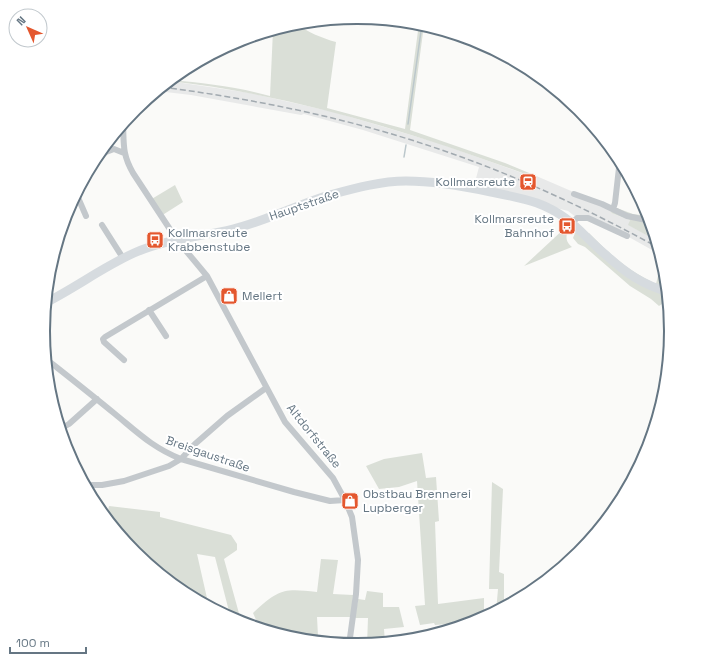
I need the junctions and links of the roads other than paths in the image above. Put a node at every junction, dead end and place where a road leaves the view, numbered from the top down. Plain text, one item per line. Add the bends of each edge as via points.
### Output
1 (123, 132) edge
2 (109, 149) edge
3 (124, 153) junction
4 (619, 171) edge
5 (574, 194) dead end
6 (79, 200) edge
7 (613, 209) junction
8 (86, 216) dead end
9 (643, 219) edge
10 (572, 223) junction
11 (102, 225) dead end
12 (627, 236) dead end
13 (177, 240) junction
14 (123, 258) junction
15 (207, 276) junction
16 (662, 290) edge
17 (51, 300) edge
18 (150, 310) junction
19 (166, 336) dead end
20 (124, 360) dead end
21 (51, 363) edge
22 (266, 388) junction
23 (97, 399) junction
24 (65, 426) edge
25 (180, 458) junction
26 (91, 485) edge
27 (345, 500) junction
28 (350, 639) edge

1 - 3 street
2 - 3 street
3 - 13 street, Altdorfstraße via 137,179
4 - 7 street
5 - 7 street
6 - 8 street
7 - 9 street via 627,216
10 - 12 street via 577,218 588,218
10 - 13 main road, Hauptstraße via 547,207 521,199 457,186 406,181 350,190 233,229
10 - 16 main road, Hauptstraße via 633,277
11 - 14 street
13 - 14 main road, Hauptstraße via 148,247
13 - 15 street, Altdorfstraße
14 - 17 main road, Hauptstraße
15 - 18 street
15 - 22 street, Altdorfstraße
18 - 19 street
18 - 20 street via 103,339
21 - 23 street, Breisgaustraße
22 - 25 street via 226,416
22 - 27 street, Altdorfstraße via 285,422 333,478
23 - 24 street
23 - 25 street, Breisgaustraße via 150,443 165,453
25 - 26 street via 169,466 129,480
25 - 27 street, Breisgaustraße via 294,492 330,500
27 - 28 street, Altdorfstraße via 352,517 358,560

